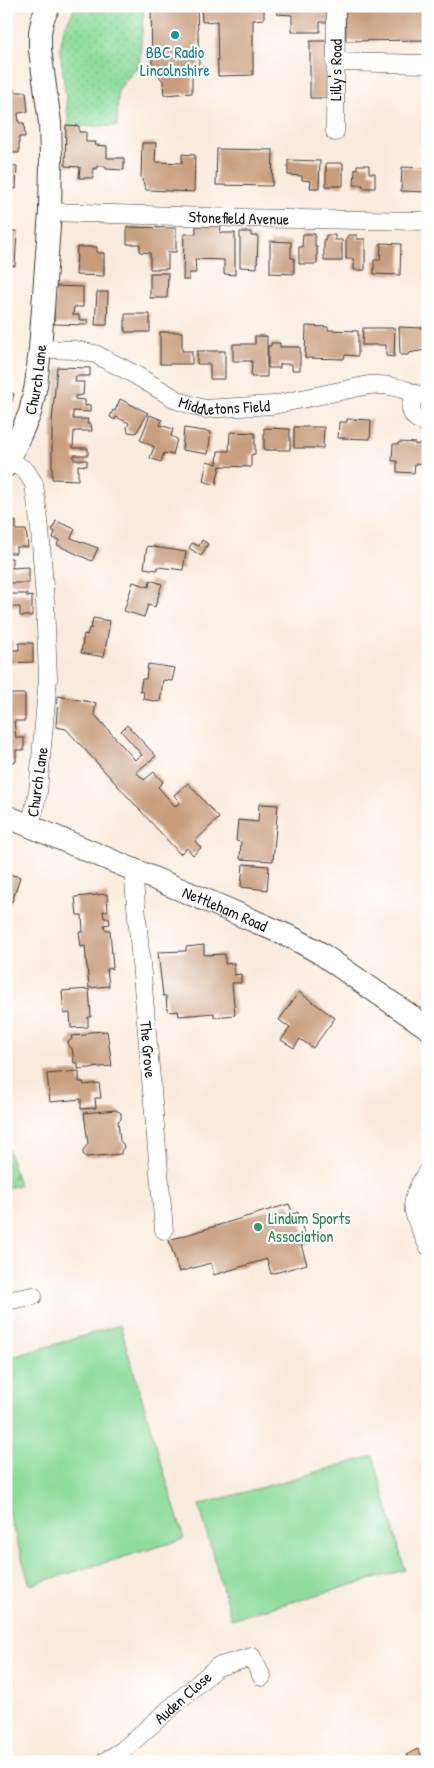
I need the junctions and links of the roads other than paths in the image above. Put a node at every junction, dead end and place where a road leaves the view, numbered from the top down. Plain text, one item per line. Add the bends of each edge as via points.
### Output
1 (49, 6) edge
2 (336, 6) edge
3 (335, 62) junction
4 (427, 64) edge
5 (335, 132) dead end
6 (50, 212) junction
7 (428, 221) edge
8 (40, 348) junction
9 (422, 394) edge
10 (428, 422) edge
11 (8, 463) edge
12 (6, 816) edge
13 (30, 827) junction
14 (133, 870) junction
15 (428, 1028) edge
16 (428, 1170) edge
17 (164, 1230) dead end
18 (428, 1246) edge
19 (33, 1296) dead end
20 (6, 1301) edge
21 (262, 1677) dead end
22 (104, 1762) edge

1 - 6 street, Church Lane via 41,23 40,37 50,123
2 - 3 street, Lilly's Road
3 - 4 street
3 - 5 street, Lilly's Road
6 - 7 street, Stonefield Avenue
6 - 8 street, Church Lane
8 - 9 street, Middletons Field via 94,354 179,401 204,409 273,405 369,385 385,384
8 - 11 street, Church Lane via 30,413
9 - 10 street, Middletons Field via 411,403 411,412 421,422
11 - 13 street, Church Lane via 26,471 34,484 46,601 48,678 38,792
12 - 13 street, Nettleham Road
13 - 14 street, Nettleham Road
14 - 15 street, Nettleham Road via 295,939
14 - 17 street, The Grove
16 - 18 street via 412,1202
19 - 20 street
21 - 22 street, Auden Close via 252,1657 217,1667 123,1750

